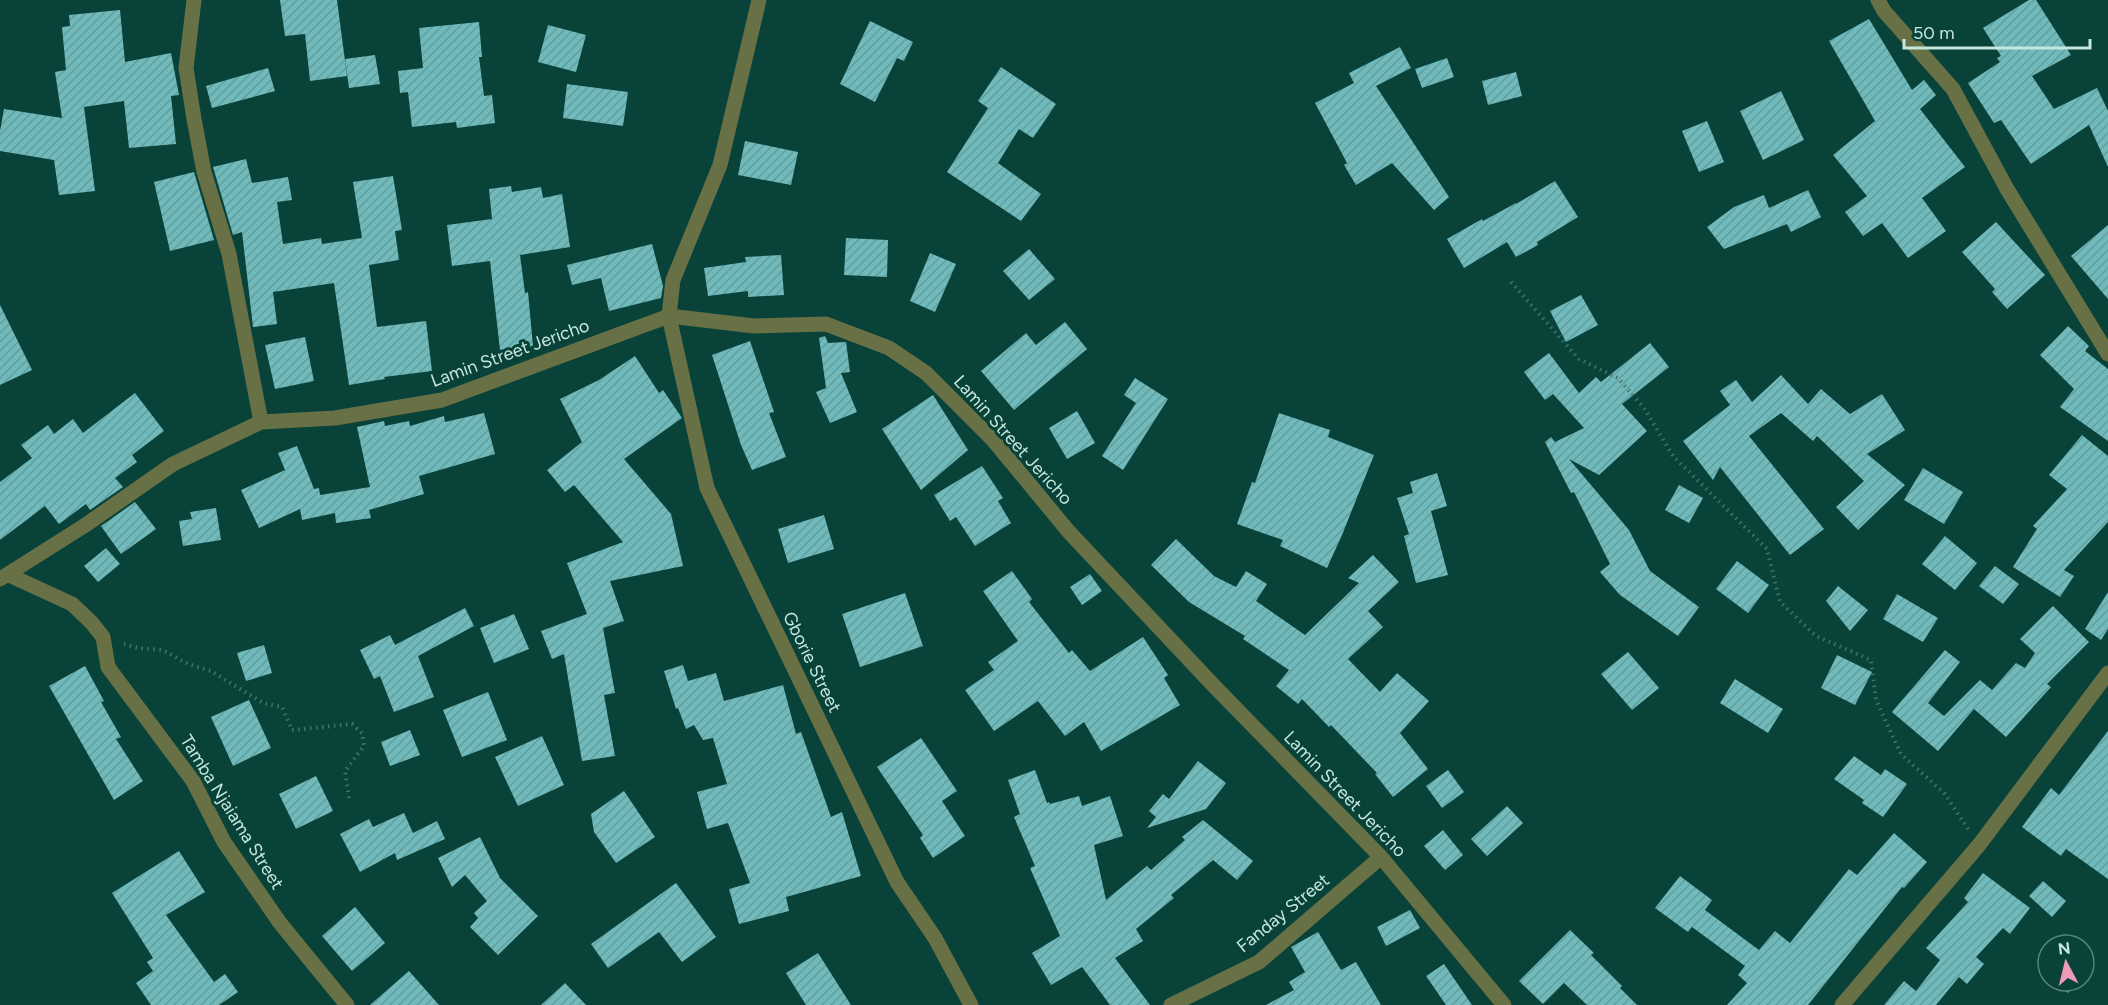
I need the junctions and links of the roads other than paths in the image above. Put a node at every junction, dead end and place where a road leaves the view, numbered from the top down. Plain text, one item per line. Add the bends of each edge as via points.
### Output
1 (194, 0) edge
2 (759, 0) edge
3 (1878, 0) edge
4 (669, 316) junction
5 (2108, 354) edge
6 (261, 422) junction
7 (4, 577) edge
8 (2108, 673) edge
9 (1381, 857) junction
10 (347, 1005) edge
11 (971, 1005) edge
12 (1171, 1005) edge
13 (1504, 1005) edge
14 (1842, 1005) edge

1 - 6 street via 186,68 194,119 204,172 229,254
2 - 4 street, Gborie Street via 720,165 673,280
3 - 5 street via 1953,89 2007,189
4 - 6 street, Lamin Street Jericho via 442,400 335,418
4 - 9 street, Lamin Street Jericho via 754,326 826,324 889,348 926,373 993,440 1069,532
4 - 11 street, Gborie Street via 706,488 897,882 935,938
6 - 7 street, Lamin Street Jericho via 173,464
7 - 10 street, Tamba Njaiama Street via 72,604 91,622 103,637 108,667 193,781 224,842 280,923
8 - 14 street via 1979,845
9 - 12 street, Fanday Street via 1259,962
9 - 13 street, Lamin Street Jericho

